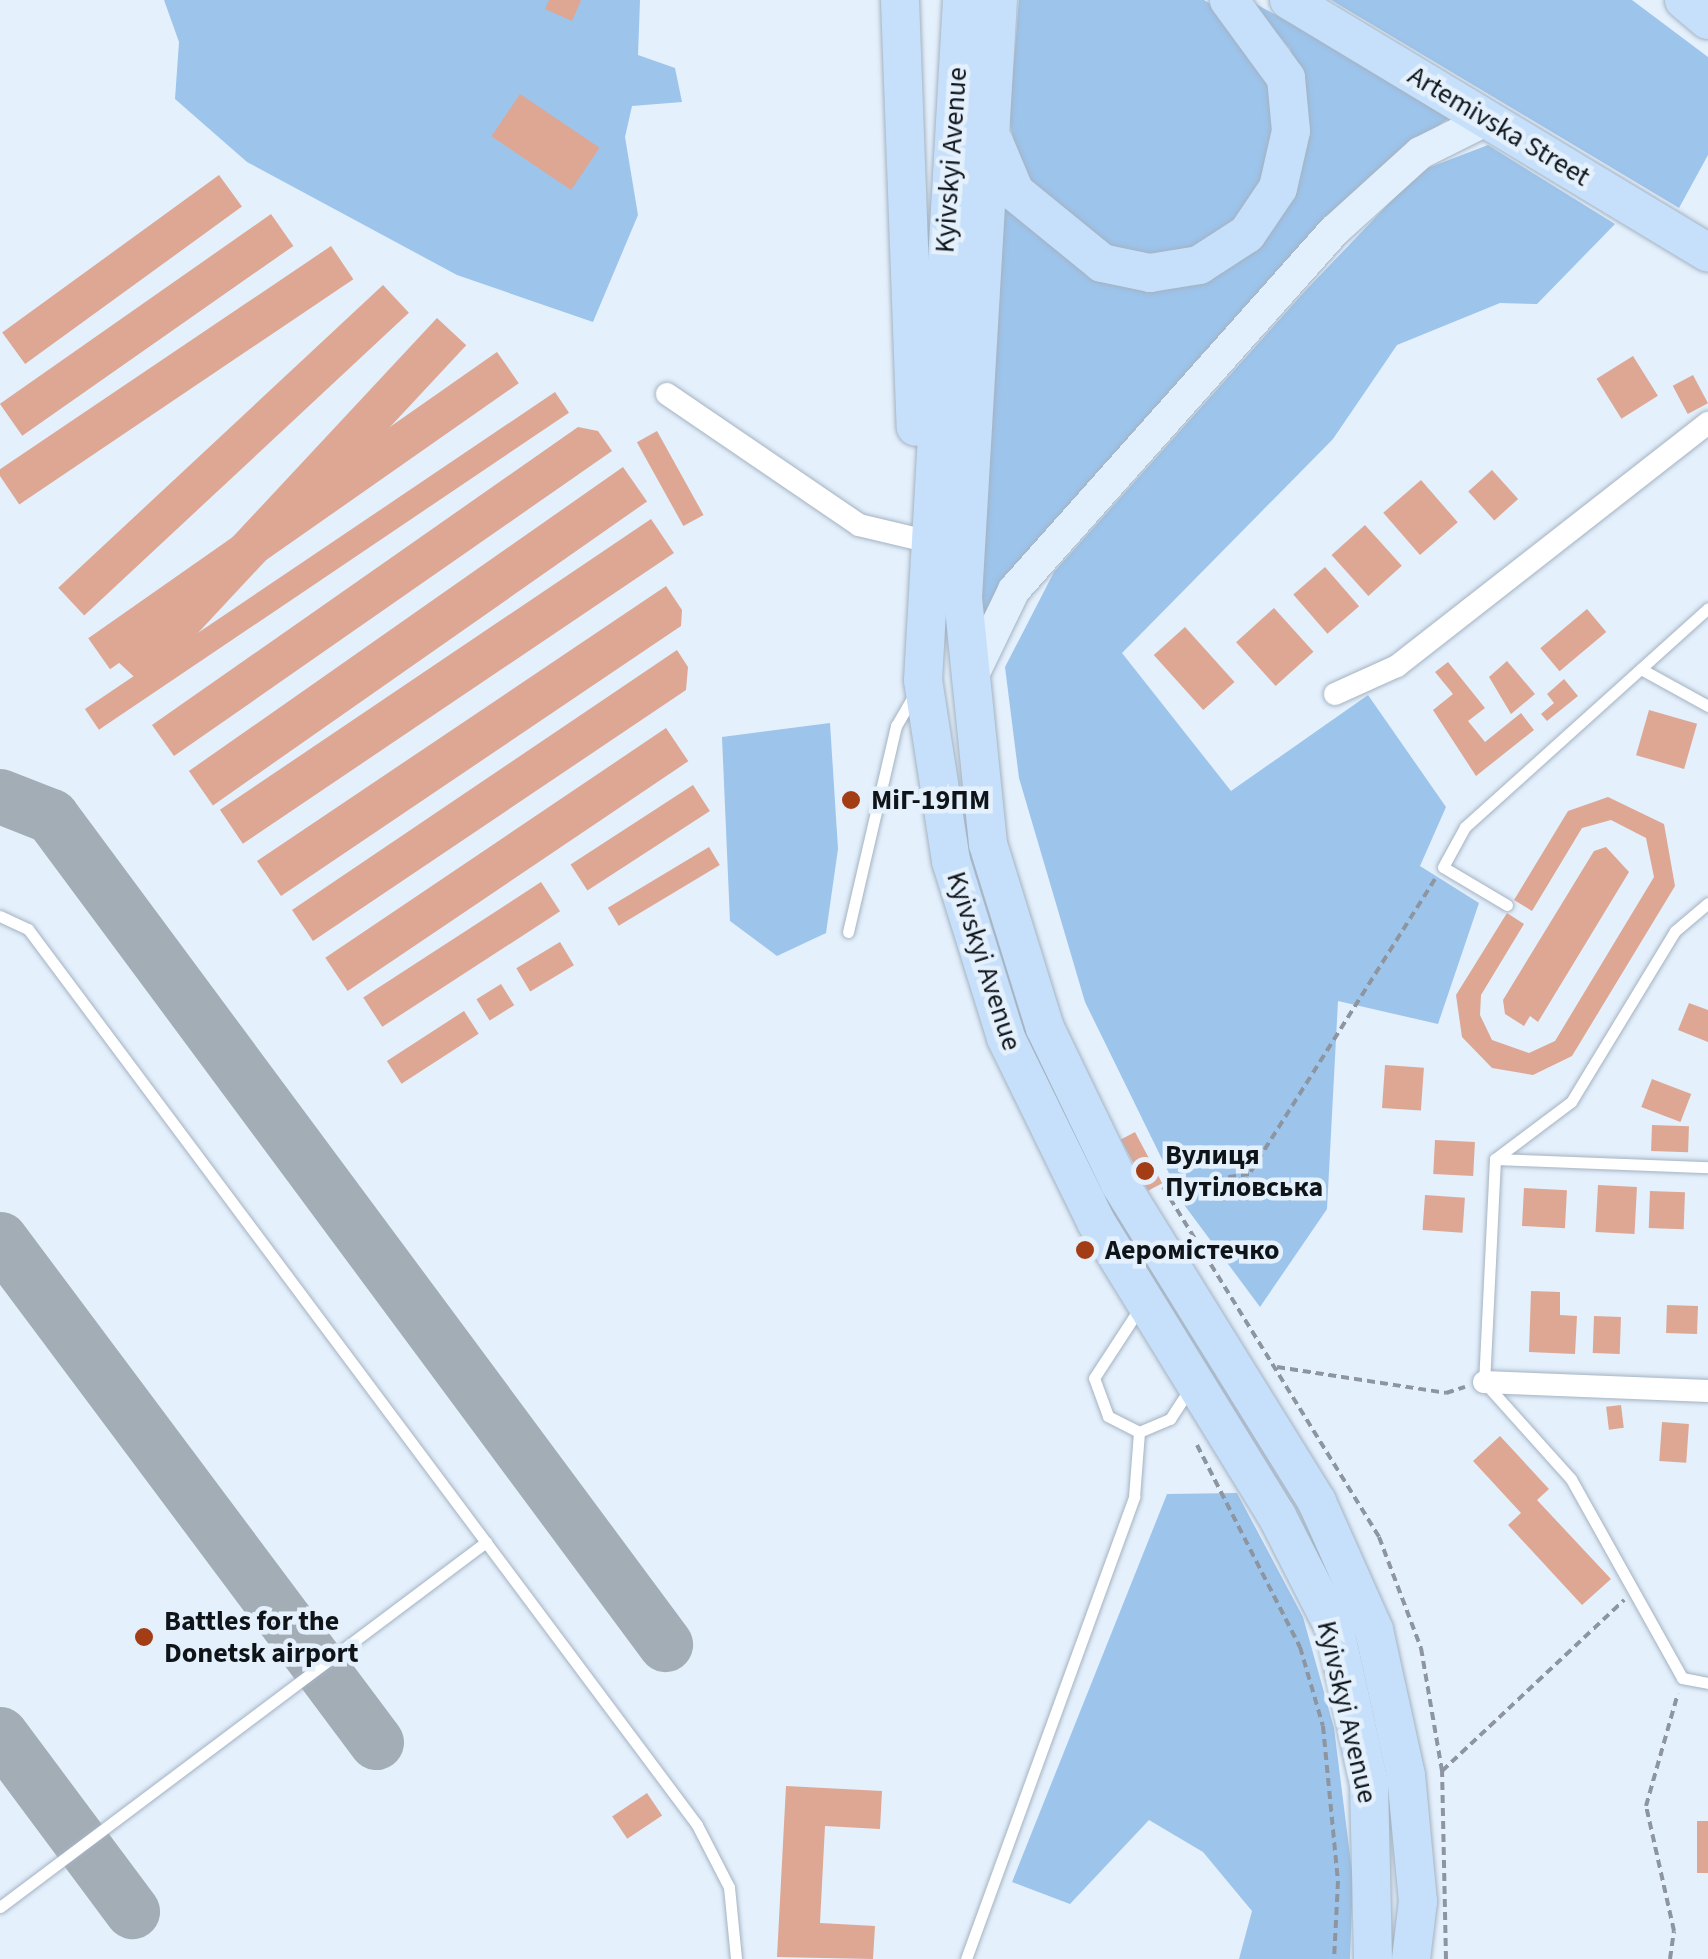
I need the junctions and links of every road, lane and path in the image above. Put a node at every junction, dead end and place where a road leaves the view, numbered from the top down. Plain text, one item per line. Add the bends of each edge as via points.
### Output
1 (900, 0) edge
2 (962, 0) edge
3 (998, 0) edge
4 (1229, 0) edge
5 (1290, 0) edge
6 (1684, 0) edge
7 (1708, 20) edge
8 (1488, 119) junction
9 (991, 134) junction
10 (1708, 253) edge
11 (667, 394) dead end
12 (1708, 423) edge
13 (927, 530) junction
14 (1708, 608) edge
15 (1641, 670) junction
16 (923, 680) junction
17 (967, 688) junction
18 (1335, 694) dead end
19 (1708, 706) edge
20 (972, 746) junction
21 (930, 754) junction
22 (1443, 867) junction
23 (1708, 903) edge
24 (1507, 905) dead end
25 (0, 916) edge
26 (848, 932) dead end
27 (1494, 1158) junction
28 (1708, 1167) edge
29 (1180, 1280) junction
30 (1143, 1302) junction
31 (1223, 1347) junction
32 (1278, 1367) junction
33 (1194, 1382) junction
34 (1484, 1382) junction
35 (1708, 1391) edge
36 (1139, 1432) junction
37 (1197, 1444) dead end
38 (486, 1542) junction
39 (1634, 1590) junction
40 (1682, 1678) junction
41 (1708, 1683) edge
42 (1442, 1772) junction
43 (0, 1907) edge
44 (736, 1959) edge
45 (966, 1959) edge
46 (1334, 1959) edge
47 (1373, 1959) edge
48 (1411, 1959) edge
49 (1446, 1959) edge
50 (1670, 1959) edge

1 - 13 main road via 907,351
2 - 13 main road, Kyivskyi Avenue
3 - 9 main road, Kyivskyi Avenue
4 - 9 main road via 1286,78 1291,131 1278,188 1247,234 1199,266 1150,273 1102,263 1014,192
5 - 8 main road, Artemivska Street
6 - 7 main road
8 - 10 main road, Artemivska Street
8 - 17 street via 1420,153 1334,231 1014,590
9 - 17 main road, Kyivskyi Avenue via 963,598
11 - 13 street via 859,526
12 - 18 street via 1396,666
13 - 16 main road, Kyivskyi Avenue
14 - 15 lane
15 - 19 lane
15 - 22 lane via 1464,827
16 - 17 main road via 938,694
16 - 21 main road, Kyivskyi Avenue
16 - 26 lane via 896,726
17 - 20 main road, Kyivskyi Avenue
20 - 21 main road via 940,738
20 - 29 main road, Kyivskyi Avenue via 988,844 1045,1028 1120,1184
21 - 30 main road, Kyivskyi Avenue via 951,861 1006,1038
22 - 24 lane
22 - 32 path via 1249,1174 1163,1187
23 - 27 lane via 1675,931 1572,1102
25 - 38 lane via 28,929
27 - 28 lane
27 - 34 lane
29 - 30 main road
29 - 31 main road, Kyivskyi Avenue
30 - 33 main road, Kyivskyi Avenue
30 - 36 lane via 1094,1378 1108,1416
31 - 33 main road
31 - 48 main road, Kyivskyi Avenue via 1318,1502 1389,1673 1418,1902
32 - 34 path via 1446,1393
32 - 42 path via 1379,1537 1421,1648
33 - 36 lane via 1170,1419
33 - 47 main road, Kyivskyi Avenue via 1335,1630 1369,1783
34 - 35 street
34 - 39 lane via 1571,1480
36 - 45 lane via 1134,1498
37 - 46 path via 1300,1646 1323,1726 1338,1881
38 - 43 lane
38 - 44 lane via 697,1825 729,1887
39 - 40 lane
39 - 42 path
40 - 41 lane
40 - 50 path via 1646,1806 1674,1931
42 - 49 path

